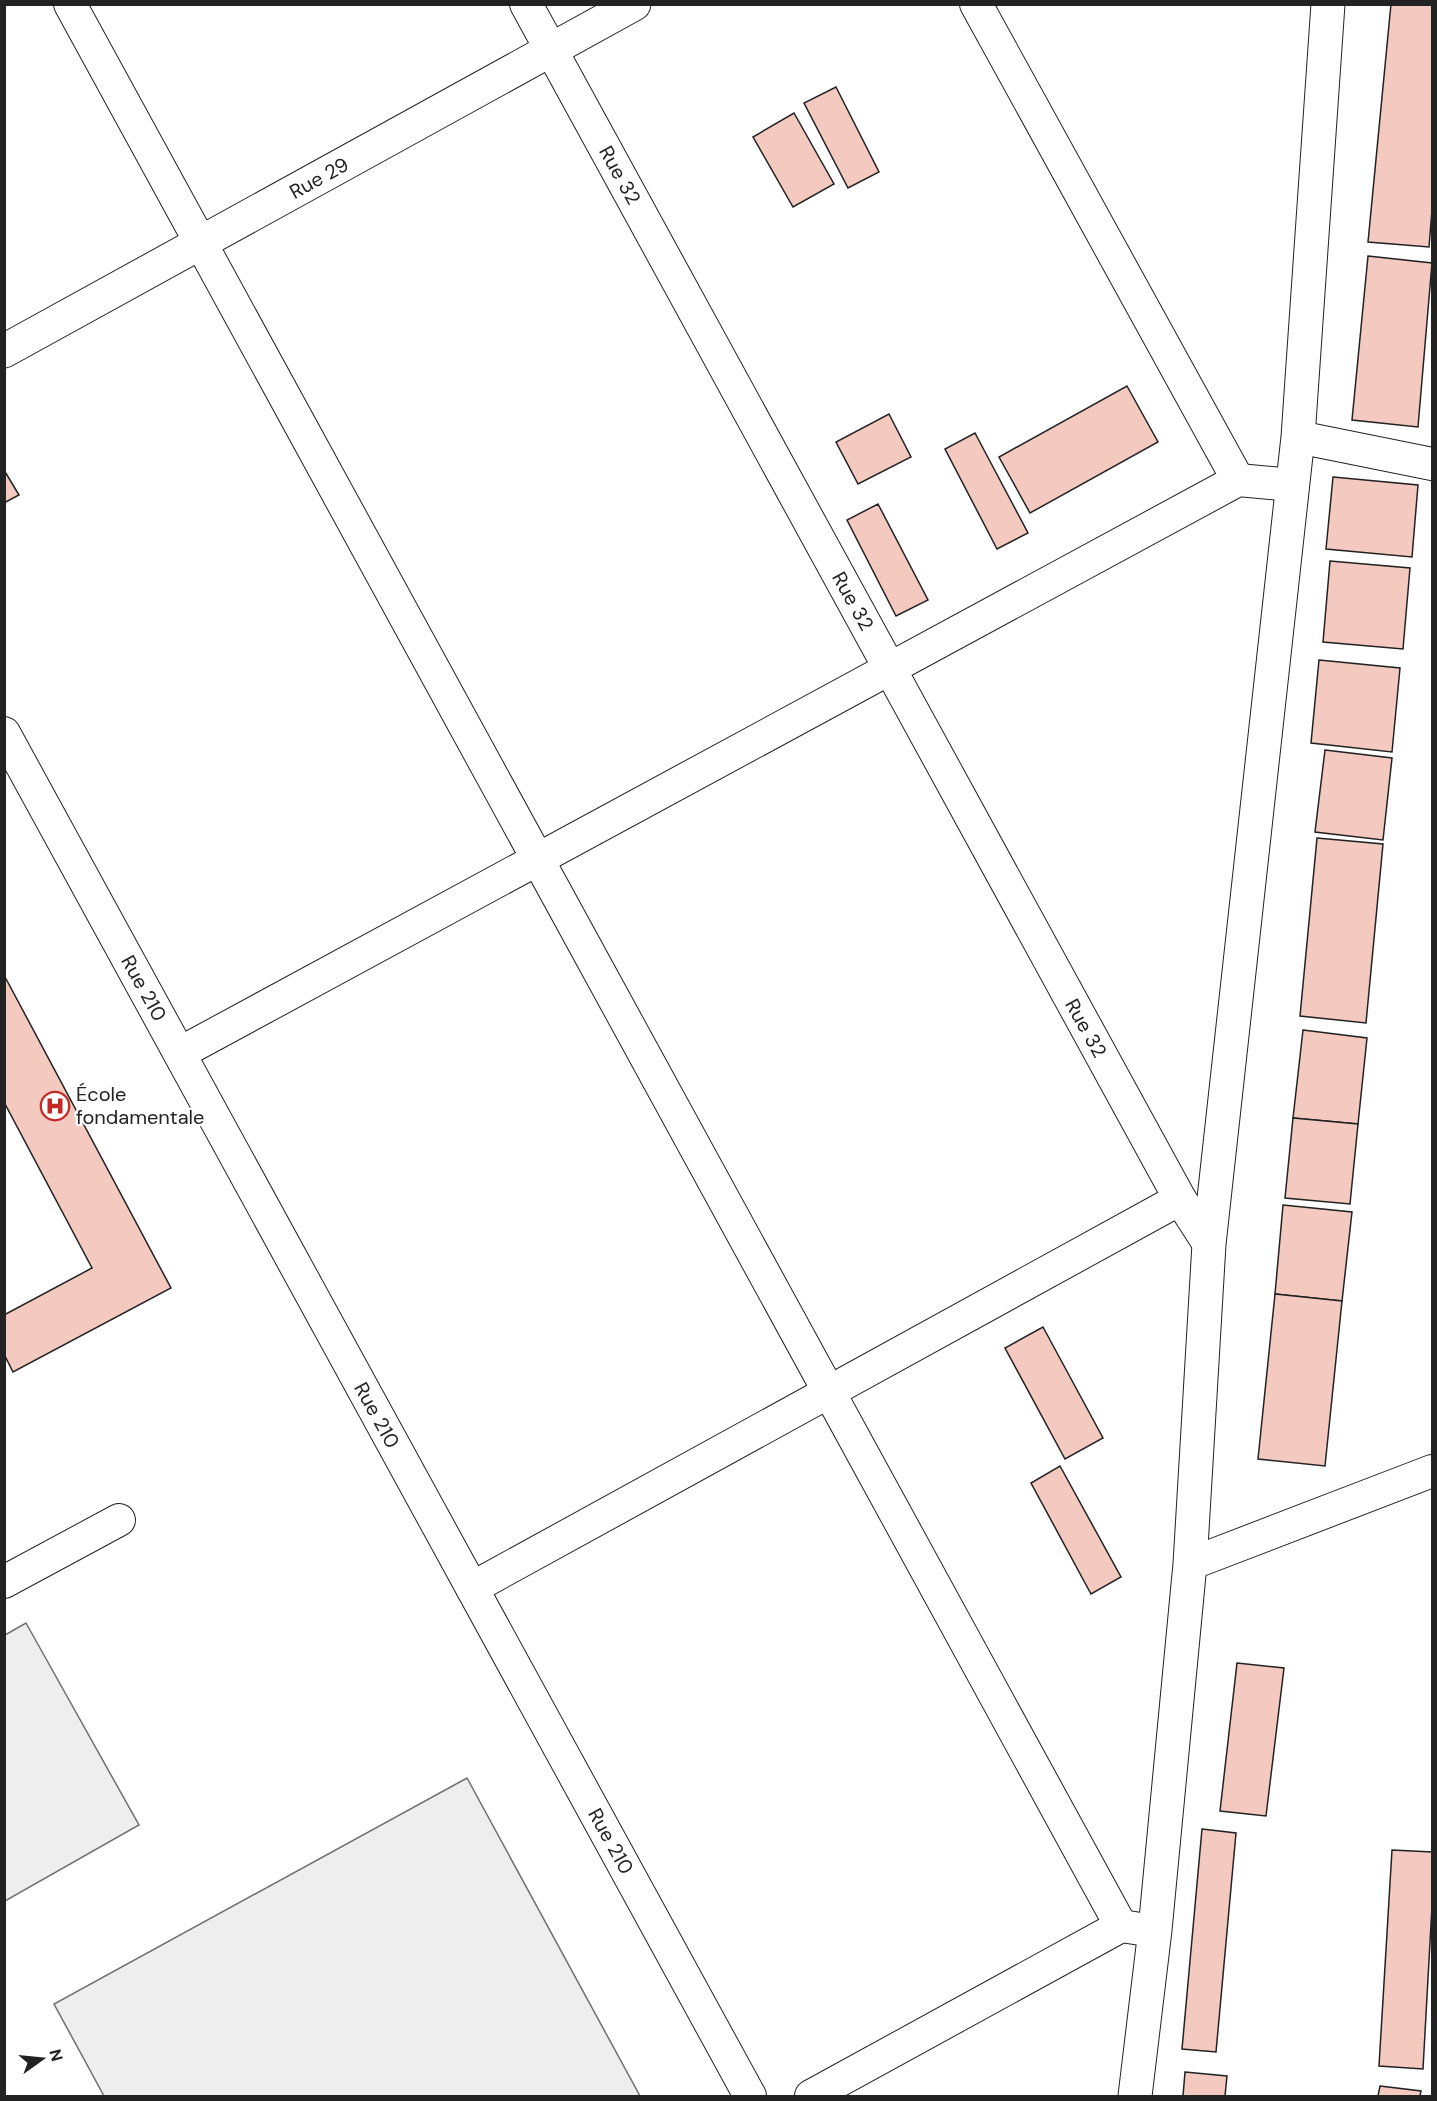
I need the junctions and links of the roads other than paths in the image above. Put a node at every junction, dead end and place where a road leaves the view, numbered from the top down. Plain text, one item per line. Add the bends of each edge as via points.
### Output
1 (70, 4) edge
2 (526, 4) edge
3 (634, 4) edge
4 (976, 4) edge
5 (1328, 4) edge
6 (551, 50) junction
7 (200, 243) junction
8 (4, 351) edge
9 (1298, 437) junction
10 (1432, 464) edge
11 (1238, 480) junction
12 (1293, 485) junction
13 (890, 668) junction
14 (4, 733) edge
15 (538, 860) junction
16 (180, 1053) junction
17 (1179, 1199) junction
18 (1209, 1244) junction
19 (829, 1393) junction
20 (1432, 1471) edge
21 (119, 1520) dead end
22 (1190, 1564) junction
23 (4, 1582) edge
24 (472, 1588) junction
25 (1121, 1926) junction
26 (1155, 1930) junction
27 (750, 2097) edge
28 (811, 2097) edge
29 (1135, 2097) edge

1 - 7 street
2 - 6 street, Rue 32
3 - 6 main road, Rue 29
4 - 11 street
5 - 9 main road
6 - 7 main road, Rue 29
6 - 13 street, Rue 32
7 - 8 main road, Rue 29
7 - 15 street
9 - 10 street
9 - 12 main road
11 - 12 street
11 - 13 street
12 - 18 main road
13 - 15 street
13 - 17 street, Rue 32
14 - 16 street, Rue 210
15 - 16 street
15 - 19 street
16 - 24 street, Rue 210
17 - 18 street, Rue 32
17 - 19 street
18 - 22 main road
19 - 24 street
19 - 25 street
20 - 22 street
21 - 23 street
22 - 26 main road
24 - 27 street, Rue 210
25 - 26 street
25 - 28 street
26 - 29 main road

